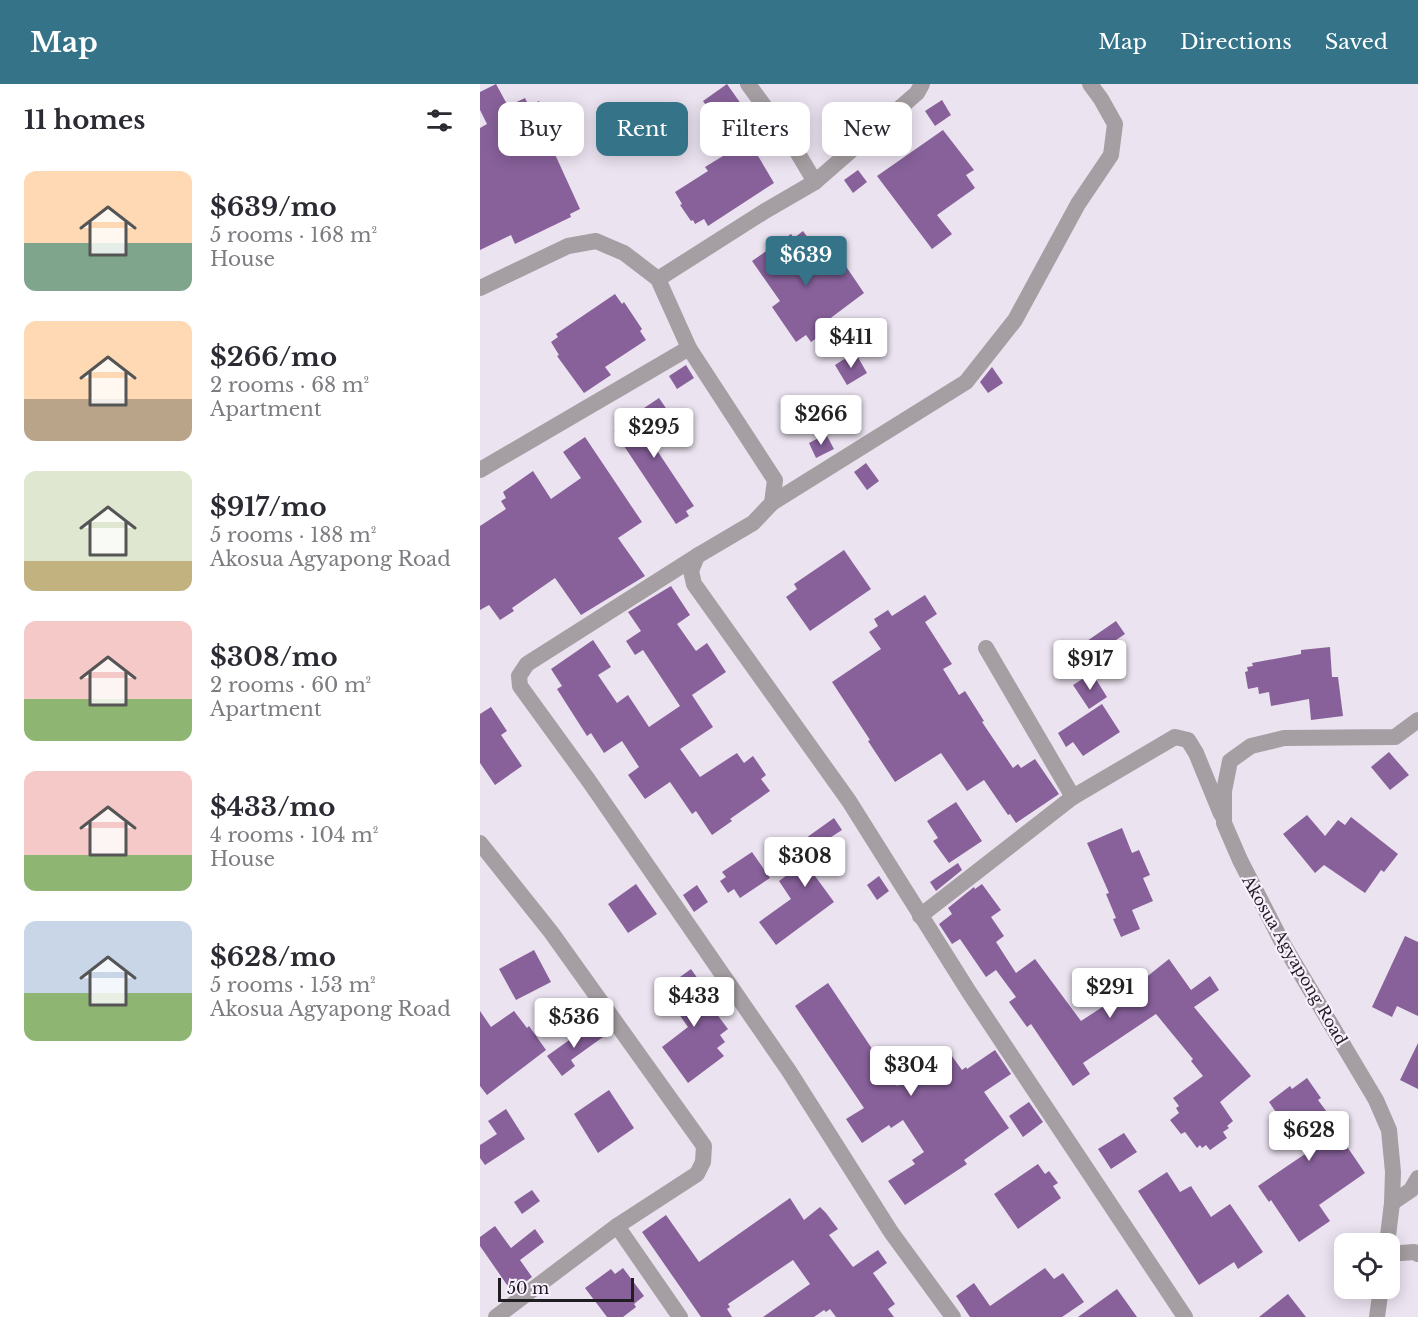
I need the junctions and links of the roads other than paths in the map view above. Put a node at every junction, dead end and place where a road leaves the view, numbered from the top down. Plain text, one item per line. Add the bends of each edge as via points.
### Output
1 (748, 84) edge
2 (922, 84) edge
3 (1090, 84) edge
4 (815, 182) junction
5 (658, 279) junction
6 (480, 288) edge
7 (689, 348) junction
8 (480, 470) edge
9 (772, 503) junction
10 (698, 556) junction
11 (986, 648) dead end
12 (1418, 720) edge
13 (1072, 797) junction
14 (1224, 823) junction
15 (480, 843) edge
16 (920, 916) junction
17 (1418, 1178) edge
18 (1392, 1203) junction
19 (617, 1226) junction
20 (1388, 1233) edge
21 (1400, 1253) edge
22 (1418, 1254) edge
23 (1379, 1299) edge
24 (496, 1317) edge
25 (681, 1317) edge
26 (953, 1317) edge
27 (1185, 1317) edge
28 (1377, 1317) edge

1 - 4 street
2 - 4 street via 917,93
3 - 9 street via 1115,124 1111,155 1078,204 1015,320 966,382
4 - 5 street
5 - 6 street via 624,253 596,241 568,246
5 - 7 street
7 - 8 street
7 - 9 street via 775,480
9 - 10 street via 753,523
10 - 16 street via 691,571 694,584 849,801
10 - 26 street via 527,664 519,676 520,686 789,1071 891,1232
11 - 13 street
12 - 14 street, Akosua Agyapong Road via 1395,737 1284,738 1251,746 1230,762 1224,790
13 - 14 street via 1175,737 1188,740 1192,747
13 - 16 street
14 - 18 street, Akosua Agyapong Road via 1258,899 1376,1100 1389,1130
15 - 19 street via 551,932 704,1146 697,1174
16 - 27 street
17 - 18 street via 1411,1190
18 - 20 street, Akosua Agyapong Road
19 - 24 street
19 - 25 street
21 - 22 street
23 - 28 street

